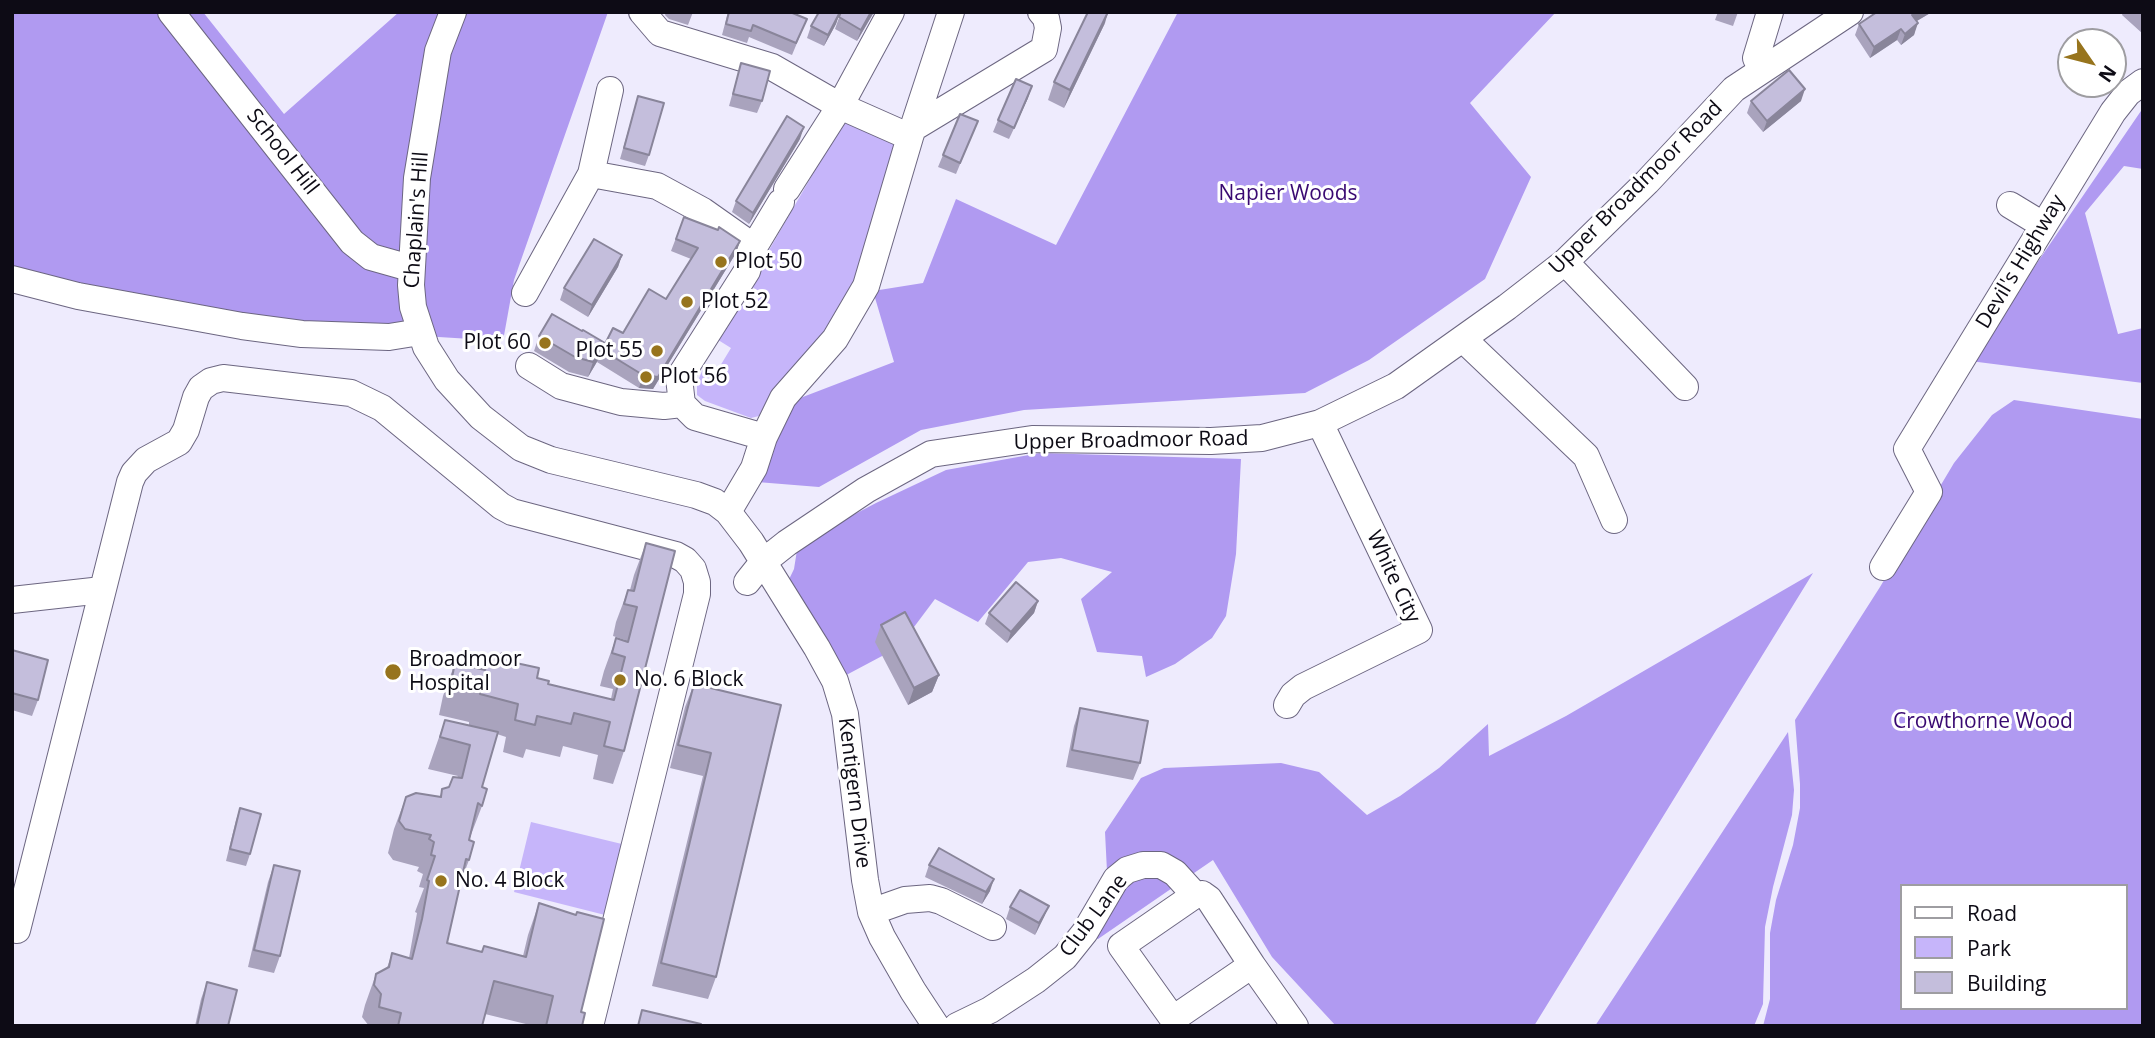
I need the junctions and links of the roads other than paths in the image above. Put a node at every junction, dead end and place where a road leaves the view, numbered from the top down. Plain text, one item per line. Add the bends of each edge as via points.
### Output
1 (171, 12) edge
2 (453, 12) edge
3 (642, 12) edge
4 (891, 12) edge
5 (951, 12) edge
6 (1041, 12) edge
7 (1770, 12) edge
8 (1850, 12) edge
9 (1761, 69) junction
10 (2143, 82) edge
11 (610, 90) dead end
12 (840, 106) junction
13 (912, 132) junction
14 (591, 174) junction
15 (2010, 205) dead end
16 (2043, 225) junction
17 (754, 247) junction
18 (1565, 262) junction
19 (410, 268) junction
20 (12, 279) edge
21 (525, 293) dead end
22 (420, 332) junction
23 (1463, 339) junction
24 (529, 366) dead end
25 (1685, 387) dead end
26 (682, 404) junction
27 (1320, 423) junction
28 (764, 437) junction
29 (728, 512) junction
30 (1614, 520) dead end
31 (1882, 567) dead end
32 (755, 572) junction
33 (102, 590) junction
34 (12, 600) edge
35 (1287, 705) dead end
36 (1195, 895) junction
37 (871, 912) junction
38 (993, 928) dead end
39 (14, 936) edge
40 (1252, 964) junction
41 (590, 1026) edge
42 (936, 1026) edge
43 (957, 1026) edge
44 (1295, 1026) edge

1 - 19 street, School Hill via 352,242 371,257
2 - 19 street, Chaplain's Hill via 438,51 416,178
3 - 12 street via 660,33 772,67
4 - 12 street
5 - 13 street
6 - 13 street via 1048,28 1044,49
7 - 9 street via 1756,58
8 - 9 street, Upper Broadmoor Road
9 - 18 street, Upper Broadmoor Road via 1734,89
10 - 16 street, Devil's Highway via 2113,112
11 - 14 street
12 - 13 street
12 - 17 street
13 - 28 street via 866,286 835,340 783,398
14 - 17 street via 657,186
14 - 21 street
15 - 16 street
16 - 31 street, Devil's Highway via 1907,449 1929,492
17 - 26 street via 747,271 680,378
18 - 23 street, Upper Broadmoor Road
18 - 25 street
19 - 22 street, Chaplain's Hill
20 - 22 street via 242,327 389,337
22 - 29 street, Chaplain's Hill via 447,380 481,417 521,448 551,460 696,495
23 - 27 street, Upper Broadmoor Road via 1396,386
23 - 30 street via 1586,456
24 - 26 street via 561,386 621,402
26 - 28 street via 695,416
27 - 32 street, Upper Broadmoor Road via 1262,438 1032,439 931,454 866,490 787,543
27 - 35 street, White City via 1419,630 1303,687
28 - 29 street via 754,468
29 - 32 street, Chaplain's Hill via 751,542
32 - 37 street, Kentigern Drive via 817,648 835,681 845,714
33 - 34 street
33 - 39 street
33 - 41 street via 134,472 179,442 201,388 223,378 365,398 512,512 685,560 697,582 697,594
36 - 40 street, Club Lane via 1209,899
36 - 40 street via 1121,946 1173,1019
36 - 43 street, Club Lane via 1161,865 1127,870 1116,879 1065,957 990,1010
37 - 38 street via 905,900 930,898
37 - 42 street, Kentigern Drive
40 - 44 street, Club Lane

